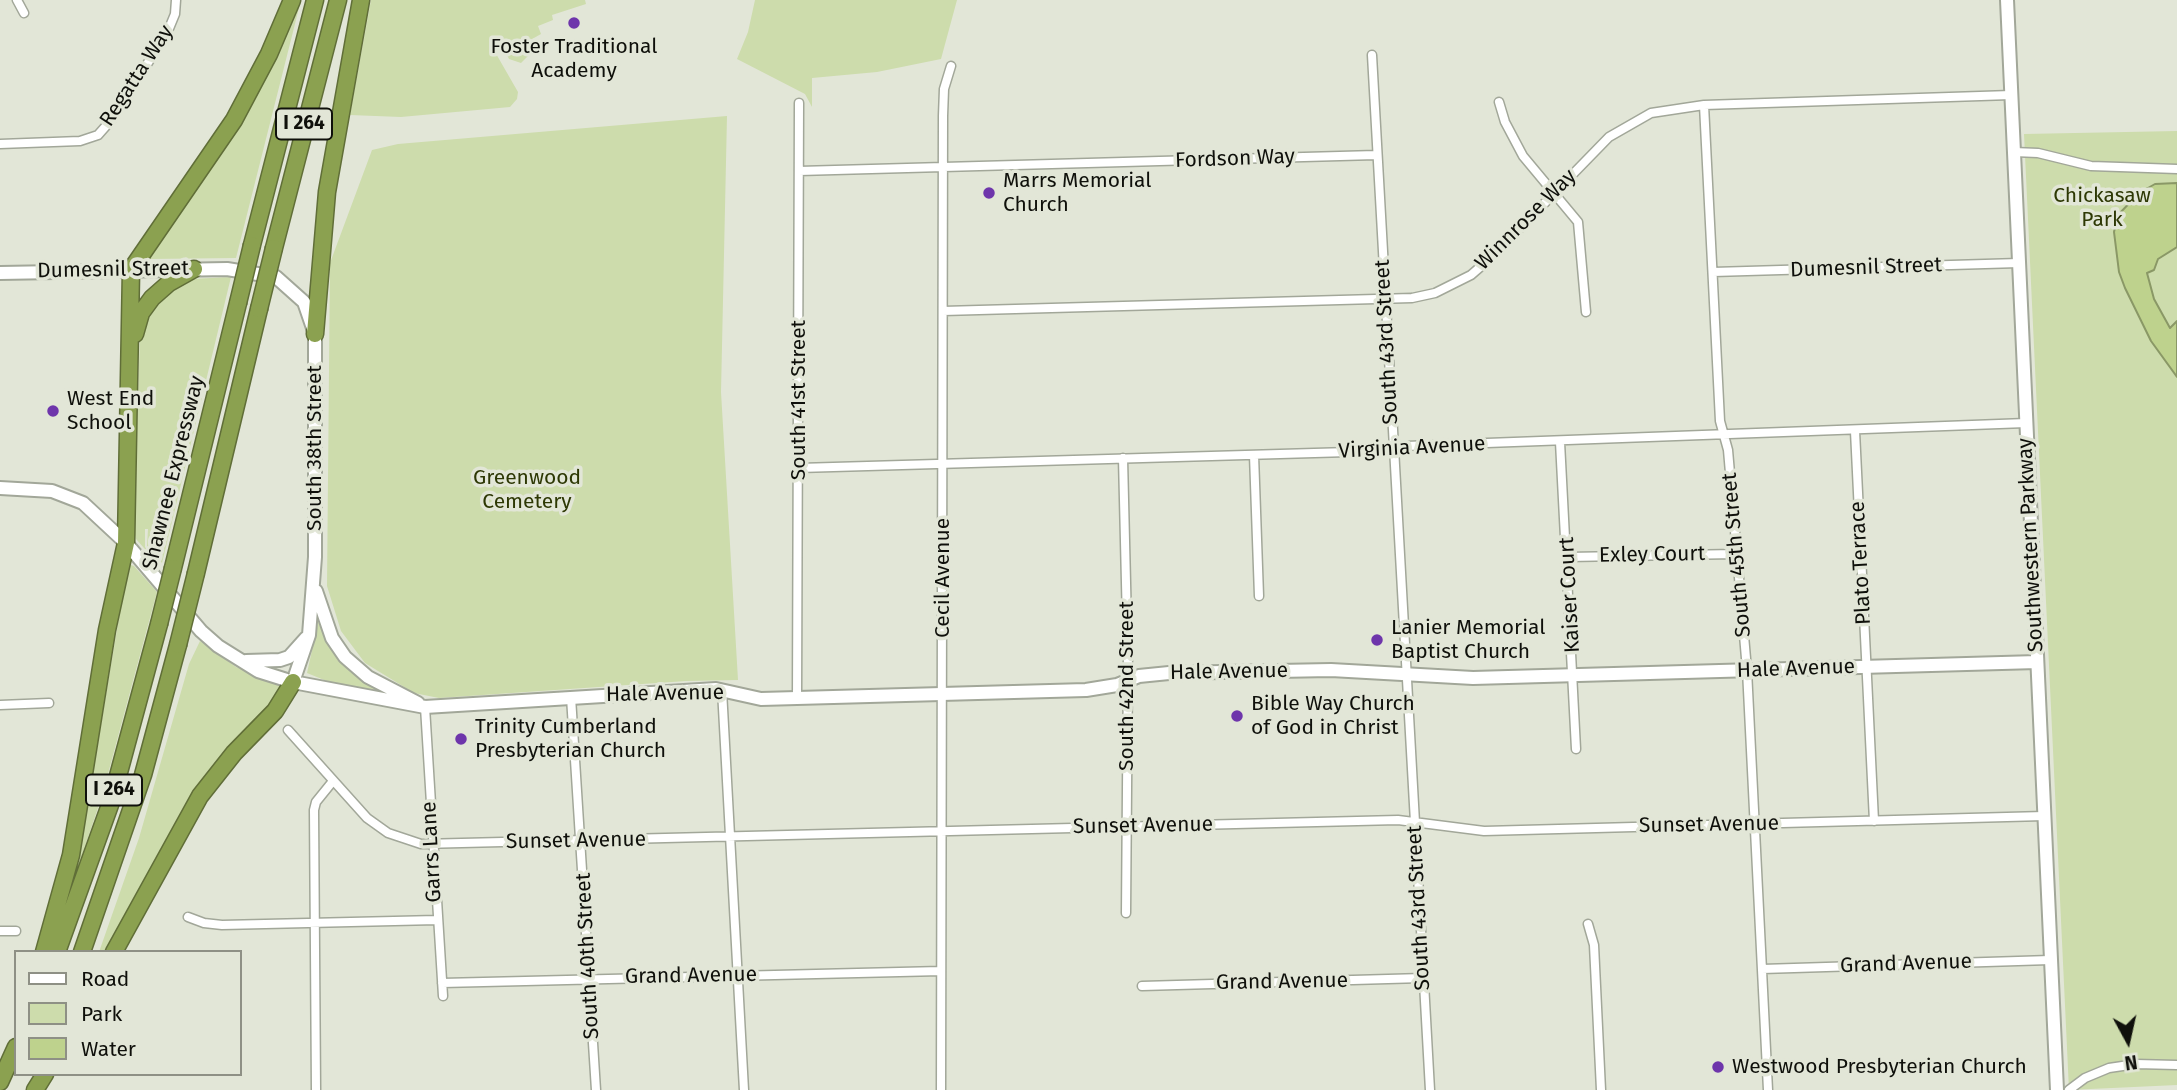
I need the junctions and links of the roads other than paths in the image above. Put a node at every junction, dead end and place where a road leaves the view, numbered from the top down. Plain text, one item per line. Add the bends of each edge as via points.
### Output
1 (17, 0) edge
2 (176, 0) edge
3 (292, 0) edge
4 (315, 0) edge
5 (338, 0) edge
6 (361, 0) edge
7 (2007, 0) edge
8 (24, 13) dead end
9 (1372, 55) dead end
10 (951, 66) dead end
11 (2011, 94) junction
12 (1499, 102) dead end
13 (799, 103) dead end
14 (1704, 105) junction
15 (0, 144) edge
16 (2014, 152) junction
17 (1376, 155) junction
18 (944, 167) junction
19 (2177, 169) edge
20 (799, 171) junction
21 (1553, 193) junction
22 (2019, 263) junction
23 (194, 269) junction
24 (227, 269) joint
25 (131, 270) junction
26 (0, 272) edge
27 (1713, 272) junction
28 (1385, 300) junction
29 (943, 312) junction
30 (1586, 312) dead end
31 (315, 334) junction
32 (132, 362) junction
33 (2026, 424) junction
34 (1856, 430) junction
35 (1724, 434) junction
36 (1560, 442) junction
37 (1393, 449) junction
38 (1254, 455) junction
39 (1123, 458) junction
40 (943, 463) junction
41 (799, 468) junction
42 (0, 488) edge
43 (126, 543) junction
44 (1735, 554) junction
45 (1568, 557) junction
46 (314, 586) junction
47 (1259, 596) dead end
48 (309, 635) junction
49 (242, 661) junction
50 (2037, 662) junction
51 (1866, 667) junction
52 (1747, 670) junction
53 (1406, 675) junction
54 (1574, 675) junction
55 (293, 681) junction
56 (1127, 681) junction
57 (722, 690) junction
58 (943, 693) junction
59 (571, 697) junction
60 (797, 697) junction
61 (49, 703) dead end
62 (0, 705) edge
63 (425, 707) junction
64 (288, 730) dead end
65 (1576, 749) dead end
66 (332, 780) junction
67 (2044, 816) junction
68 (1874, 821) junction
69 (1414, 822) junction
70 (1754, 824) junction
71 (1127, 827) junction
72 (942, 832) junction
73 (730, 837) junction
74 (581, 841) junction
75 (432, 844) junction
76 (1126, 913) dead end
77 (188, 917) dead end
78 (437, 919) junction
79 (316, 922) junction
80 (1588, 924) dead end
81 (0, 931) edge
82 (16, 931) dead end
83 (45, 950) edge
84 (58, 950) edge
85 (83, 950) edge
86 (115, 950) edge
87 (2050, 960) junction
88 (1762, 969) junction
89 (941, 971) junction
90 (738, 975) junction
91 (589, 978) junction
92 (1423, 978) junction
93 (442, 983) junction
94 (1142, 986) dead end
95 (443, 996) dead end
96 (14, 1050) edge
97 (2177, 1066) edge
98 (0, 1082) edge
99 (316, 1090) edge
100 (596, 1090) edge
101 (744, 1090) edge
102 (941, 1090) edge
103 (1430, 1090) edge
104 (1601, 1090) edge
105 (1768, 1090) edge
106 (2057, 1090) edge
107 (2069, 1090) edge

1 - 8 street
2 - 15 street, Regatta Way via 167,31 98,135 80,141
3 - 25 highway via 234,120
4 - 84 highway, Shawnee Expressway / I 264, bridge via 111,802
5 - 85 highway, Shawnee Expressway / I 264, bridge via 178,645 143,775
6 - 31 highway via 327,192
7 - 11 street, Southwestern Parkway
9 - 17 street, South 43rd Street
10 - 18 street, Cecil Avenue via 944,89
11 - 14 street, Winnrose Way
11 - 16 street, Southwestern Parkway
12 - 21 street via 1523,156
13 - 20 street, South 41st Street
14 - 21 street, Winnrose Way via 1668,108 1627,124
14 - 27 street, South 45th Street
16 - 19 street via 2091,166
16 - 22 street, Southwestern Parkway
17 - 18 street, Fordson Way
17 - 28 street, South 43rd Street
18 - 20 street, Fordson Way
18 - 29 street, Cecil Avenue
20 - 41 street, South 41st Street
21 - 28 street, Winnrose Way via 1471,275 1436,293
21 - 30 street via 1575,216 1581,232
22 - 27 street, Dumesnil Street
22 - 33 street, Southwestern Parkway
23 - 24 street, Dumesnil Street
23 - 25 street, Dumesnil Street
23 - 32 highway via 159,290 141,313
24 - 31 street, South 38th Street via 276,277 288,285 304,302
25 - 26 street, Dumesnil Street
25 - 32 highway
27 - 35 street, South 45th Street
28 - 29 street, Winnrose Way
28 - 37 street, South 43rd Street
29 - 40 street, Cecil Avenue
31 - 46 street, South 38th Street
32 - 43 highway
33 - 34 street, Virginia Avenue
33 - 50 street, Southwestern Parkway
34 - 35 street, Virginia Avenue
34 - 51 street, Plato Terrace
35 - 36 street, Virginia Avenue
35 - 44 street, South 45th Street
36 - 37 street, Virginia Avenue
36 - 45 street, Kaiser Court
37 - 38 street, Virginia Avenue
37 - 53 street, South 43rd Street
38 - 39 street, Virginia Avenue
38 - 47 street
39 - 40 street, Virginia Avenue
39 - 56 street, South 42nd Street
40 - 41 street, Virginia Avenue
40 - 58 street, Cecil Avenue
41 - 60 street, South 41st Street
42 - 43 street via 39,488 73,498 93,510
43 - 49 street via 201,631
43 - 83 highway via 107,630 71,855
44 - 45 street, Exley Court
44 - 52 street, South 45th Street
45 - 54 street, Kaiser Court
46 - 48 street, South 38th Street
46 - 63 street via 332,638 345,657 368,677
48 - 49 street via 300,648 280,660
48 - 55 street, South 38th Street
49 - 55 street
50 - 51 street, Hale Avenue
50 - 67 street, Southwestern Parkway
51 - 52 street, Hale Avenue
51 - 68 street, Plato Terrace
52 - 54 street, Hale Avenue
52 - 70 street, South 45th Street
53 - 54 street, Hale Avenue
53 - 56 street, Hale Avenue via 1331,670 1169,673
53 - 69 street, South 43rd Street
54 - 65 street, Kaiser Court
55 - 63 street
55 - 86 highway via 275,711 200,796
56 - 58 street, Hale Avenue via 1086,690
56 - 71 street, South 42nd Street
57 - 59 street, Hale Avenue
57 - 60 street, Hale Avenue via 761,699
57 - 73 street
58 - 60 street, Hale Avenue
58 - 72 street, Cecil Avenue
59 - 63 street, Hale Avenue
59 - 74 street, South 40th Street
61 - 62 street
63 - 75 street, Garrs Lane
64 - 66 street, Sunset Avenue
66 - 75 street, Sunset Avenue via 377,825 401,838
66 - 79 street via 314,810
67 - 68 street, Sunset Avenue
67 - 87 street, Southwestern Parkway
68 - 70 street, Sunset Avenue
69 - 70 street, Sunset Avenue via 1484,831
69 - 71 street, Sunset Avenue
69 - 92 street, South 43rd Street
70 - 88 street, South 45th Street
71 - 72 street, Sunset Avenue
71 - 76 street, South 42nd Street
72 - 73 street, Sunset Avenue
72 - 89 street, Cecil Avenue
73 - 74 street, Sunset Avenue
73 - 90 street
74 - 75 street, Sunset Avenue
74 - 91 street, South 40th Street
75 - 78 street, Garrs Lane
77 - 79 street via 222,925
78 - 79 street
78 - 93 street, Garrs Lane
79 - 99 street
80 - 104 street via 1594,945
81 - 82 street
87 - 88 street, Grand Avenue
87 - 106 street, Southwestern Parkway
88 - 105 street, South 45th Street
89 - 90 street, Grand Avenue
89 - 102 street, Cecil Avenue
90 - 91 street, Grand Avenue
90 - 101 street
91 - 93 street, Grand Avenue
91 - 100 street, South 40th Street
92 - 94 street, Grand Avenue
92 - 103 street, South 43rd Street
93 - 95 street, Garrs Lane
96 - 98 highway
97 - 107 street via 2109,1068

